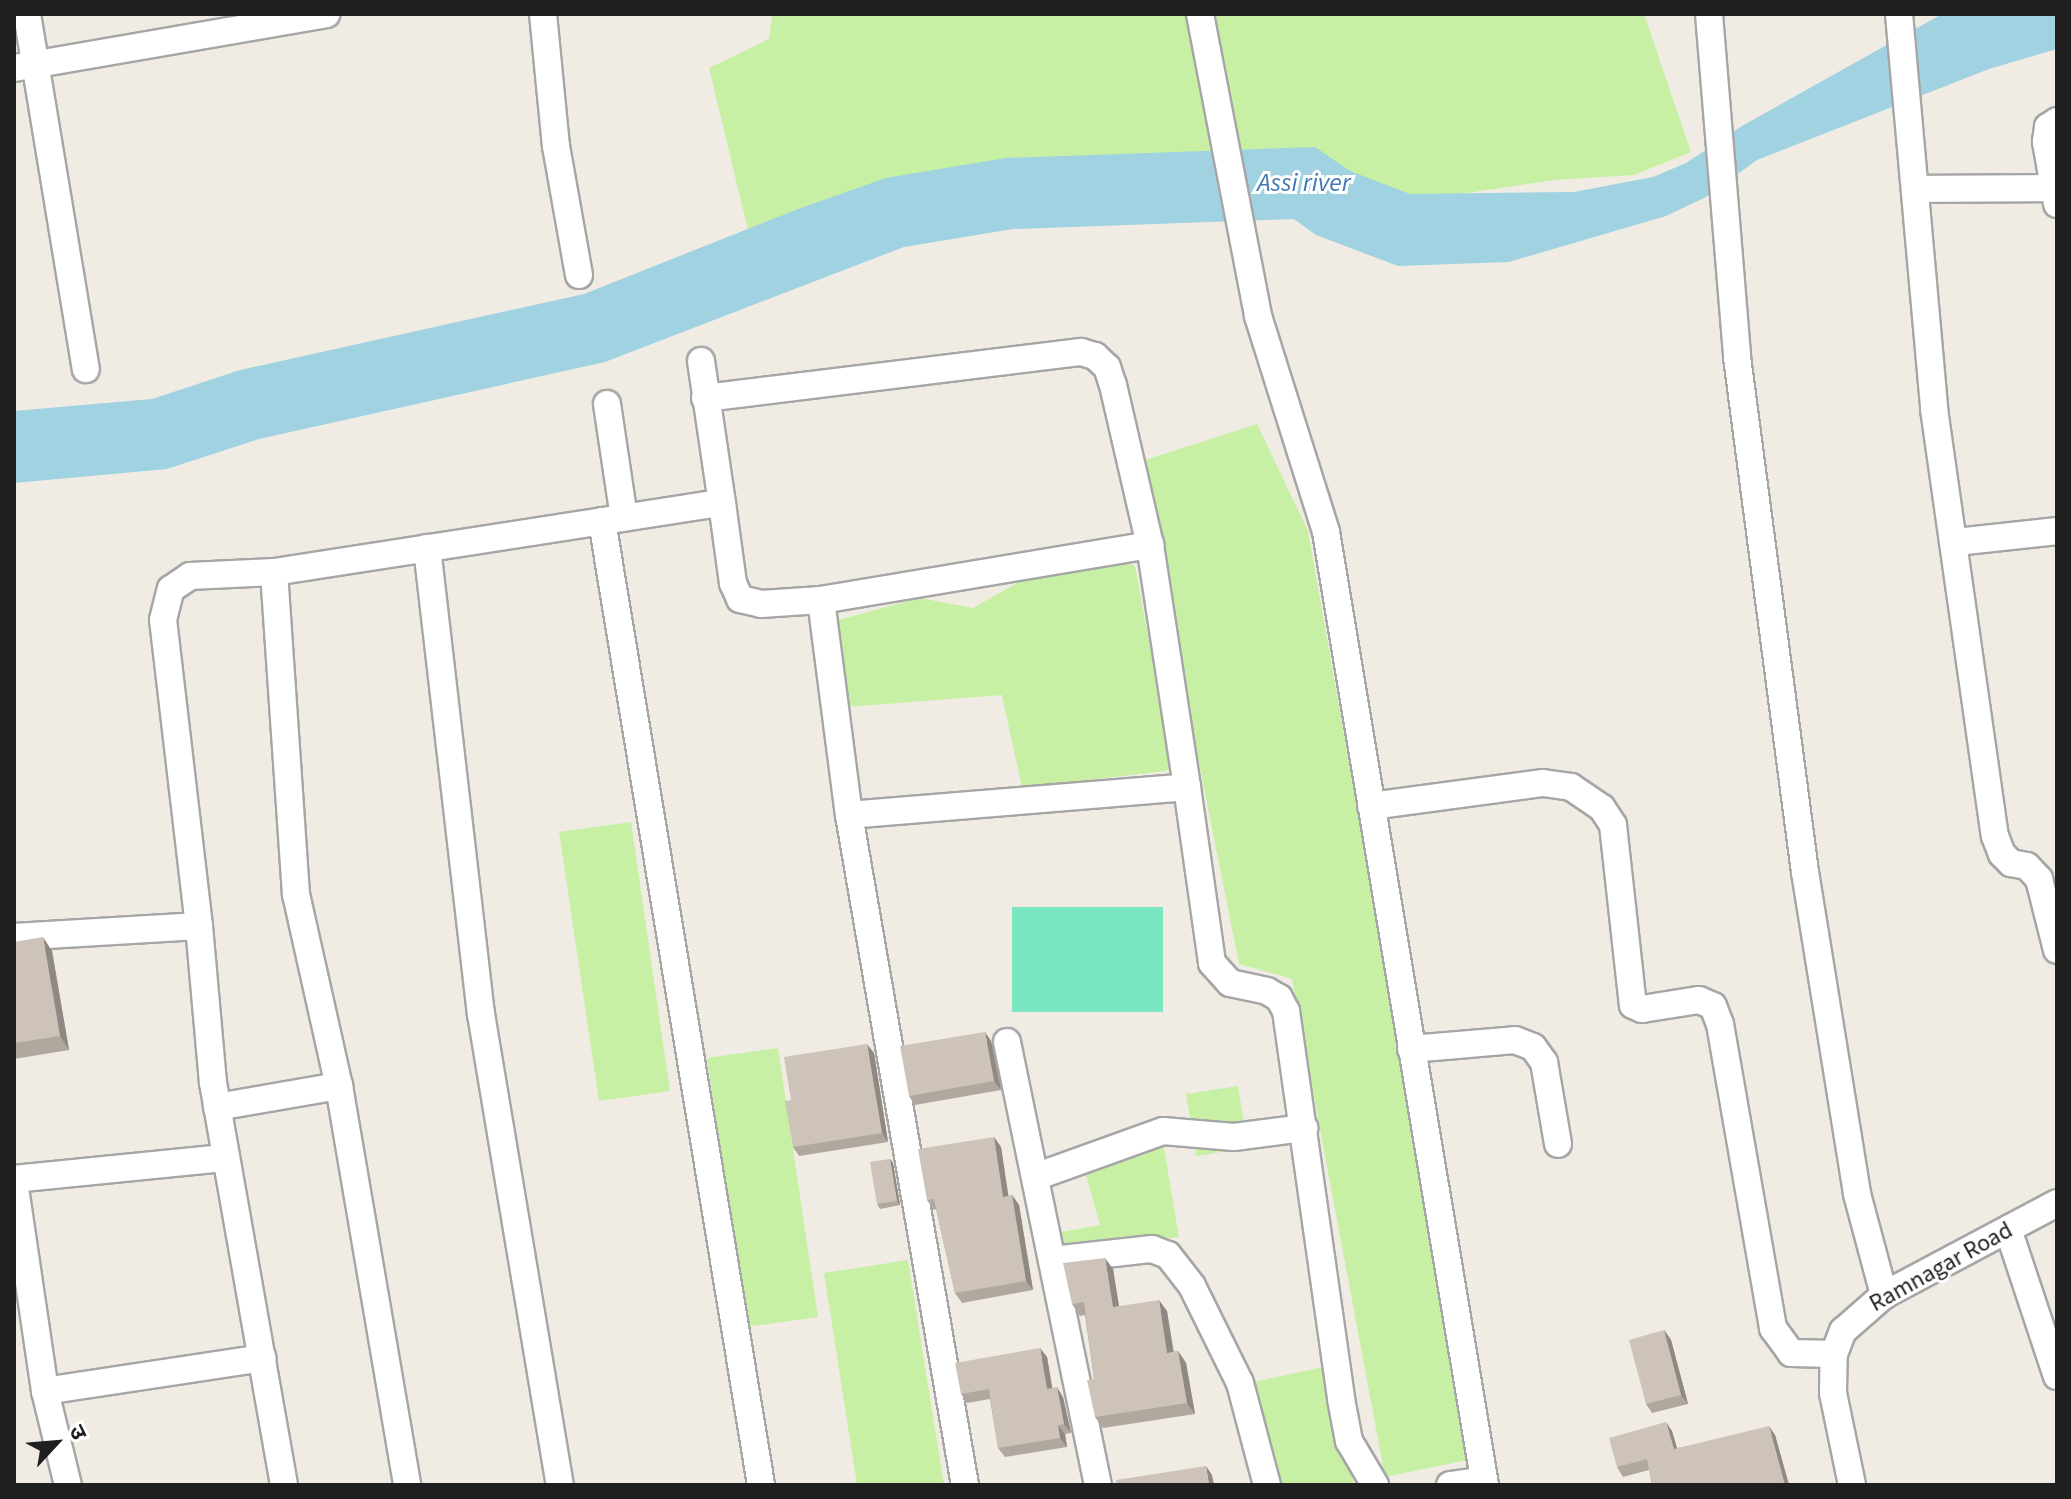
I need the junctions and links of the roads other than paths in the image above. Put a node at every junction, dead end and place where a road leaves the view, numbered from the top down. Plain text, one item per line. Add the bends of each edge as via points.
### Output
1 (27, 14) edge
2 (326, 14) edge
3 (543, 14) edge
4 (1200, 14) edge
5 (1709, 14) edge
6 (1899, 14) edge
7 (25, 66) edge
8 (2057, 121) edge
9 (1917, 189) junction
10 (2056, 196) edge
11 (579, 275) dead end
12 (701, 361) dead end
13 (86, 369) dead end
14 (705, 398) junction
15 (607, 404) dead end
16 (722, 503) junction
17 (613, 519) junction
18 (2057, 531) edge
19 (1956, 542) junction
20 (1150, 545) junction
21 (427, 548) junction
22 (274, 572) junction
23 (821, 600) junction
24 (1187, 787) junction
25 (1371, 806) junction
26 (849, 815) junction
27 (199, 926) junction
28 (14, 937) edge
29 (2057, 950) edge
30 (1007, 1042) dead end
31 (1411, 1049) junction
32 (339, 1086) junction
33 (217, 1107) junction
34 (1304, 1128) junction
35 (1558, 1144) dead end
36 (226, 1158) junction
37 (1035, 1177) junction
38 (14, 1180) edge
39 (2057, 1203) edge
40 (2008, 1229) junction
41 (1052, 1260) junction
42 (1884, 1295) junction
43 (1834, 1354) junction
44 (263, 1358) junction
45 (2057, 1376) edge
46 (45, 1391) junction
47 (1485, 1482) edge
48 (68, 1485) edge
49 (284, 1485) edge
50 (407, 1485) edge
51 (560, 1485) edge
52 (761, 1485) edge
53 (965, 1485) edge
54 (1098, 1485) edge
55 (1267, 1485) edge
56 (1375, 1485) edge
57 (1450, 1485) edge
58 (1852, 1485) edge

1 - 7 street
2 - 7 street
3 - 11 street via 556,146
4 - 25 street via 1258,316 1326,532
5 - 42 street via 1737,357 1805,872 1857,1194
6 - 9 street
7 - 13 street
8 - 10 street via 2048,127 2046,142
9 - 10 street
9 - 19 street via 1934,409
12 - 14 street
14 - 16 street
14 - 20 street via 1081,352 1095,356 1107,367 1113,385
15 - 17 street
16 - 17 street
16 - 23 street via 740,599 761,604
17 - 21 street
17 - 52 street
18 - 19 street
19 - 29 street via 1995,836 2011,863 2027,866 2039,879
20 - 23 street
20 - 24 street
21 - 22 street
21 - 51 street via 481,1014
22 - 27 street via 190,576 171,589 163,620
22 - 32 street via 296,894
23 - 26 street
24 - 26 street
24 - 34 street via 1212,963 1230,983 1279,998 1286,1011
25 - 31 street
25 - 43 street via 1543,783 1571,787 1602,808 1613,825 1633,1005 1642,1009 1699,1000 1713,1006 1773,1328 1791,1353
26 - 53 street
27 - 28 street
27 - 33 street
30 - 37 street
31 - 35 street via 1515,1040 1533,1047 1544,1062
31 - 47 street
32 - 33 street
32 - 50 street
33 - 36 street
34 - 37 street via 1234,1137 1149,1134
34 - 56 street via 1346,1427
36 - 38 street
36 - 44 street
37 - 41 street
38 - 46 street
39 - 40 street, Ramnagar Road
40 - 42 street, Ramnagar Road
40 - 45 street
41 - 54 street
41 - 55 street via 1152,1249 1168,1255 1192,1286 1240,1383
42 - 43 street, Ramnagar Road via 1843,1331
43 - 58 street, Ramnagar Road via 1833,1393
44 - 46 street
44 - 49 street
46 - 48 street
47 - 57 street

